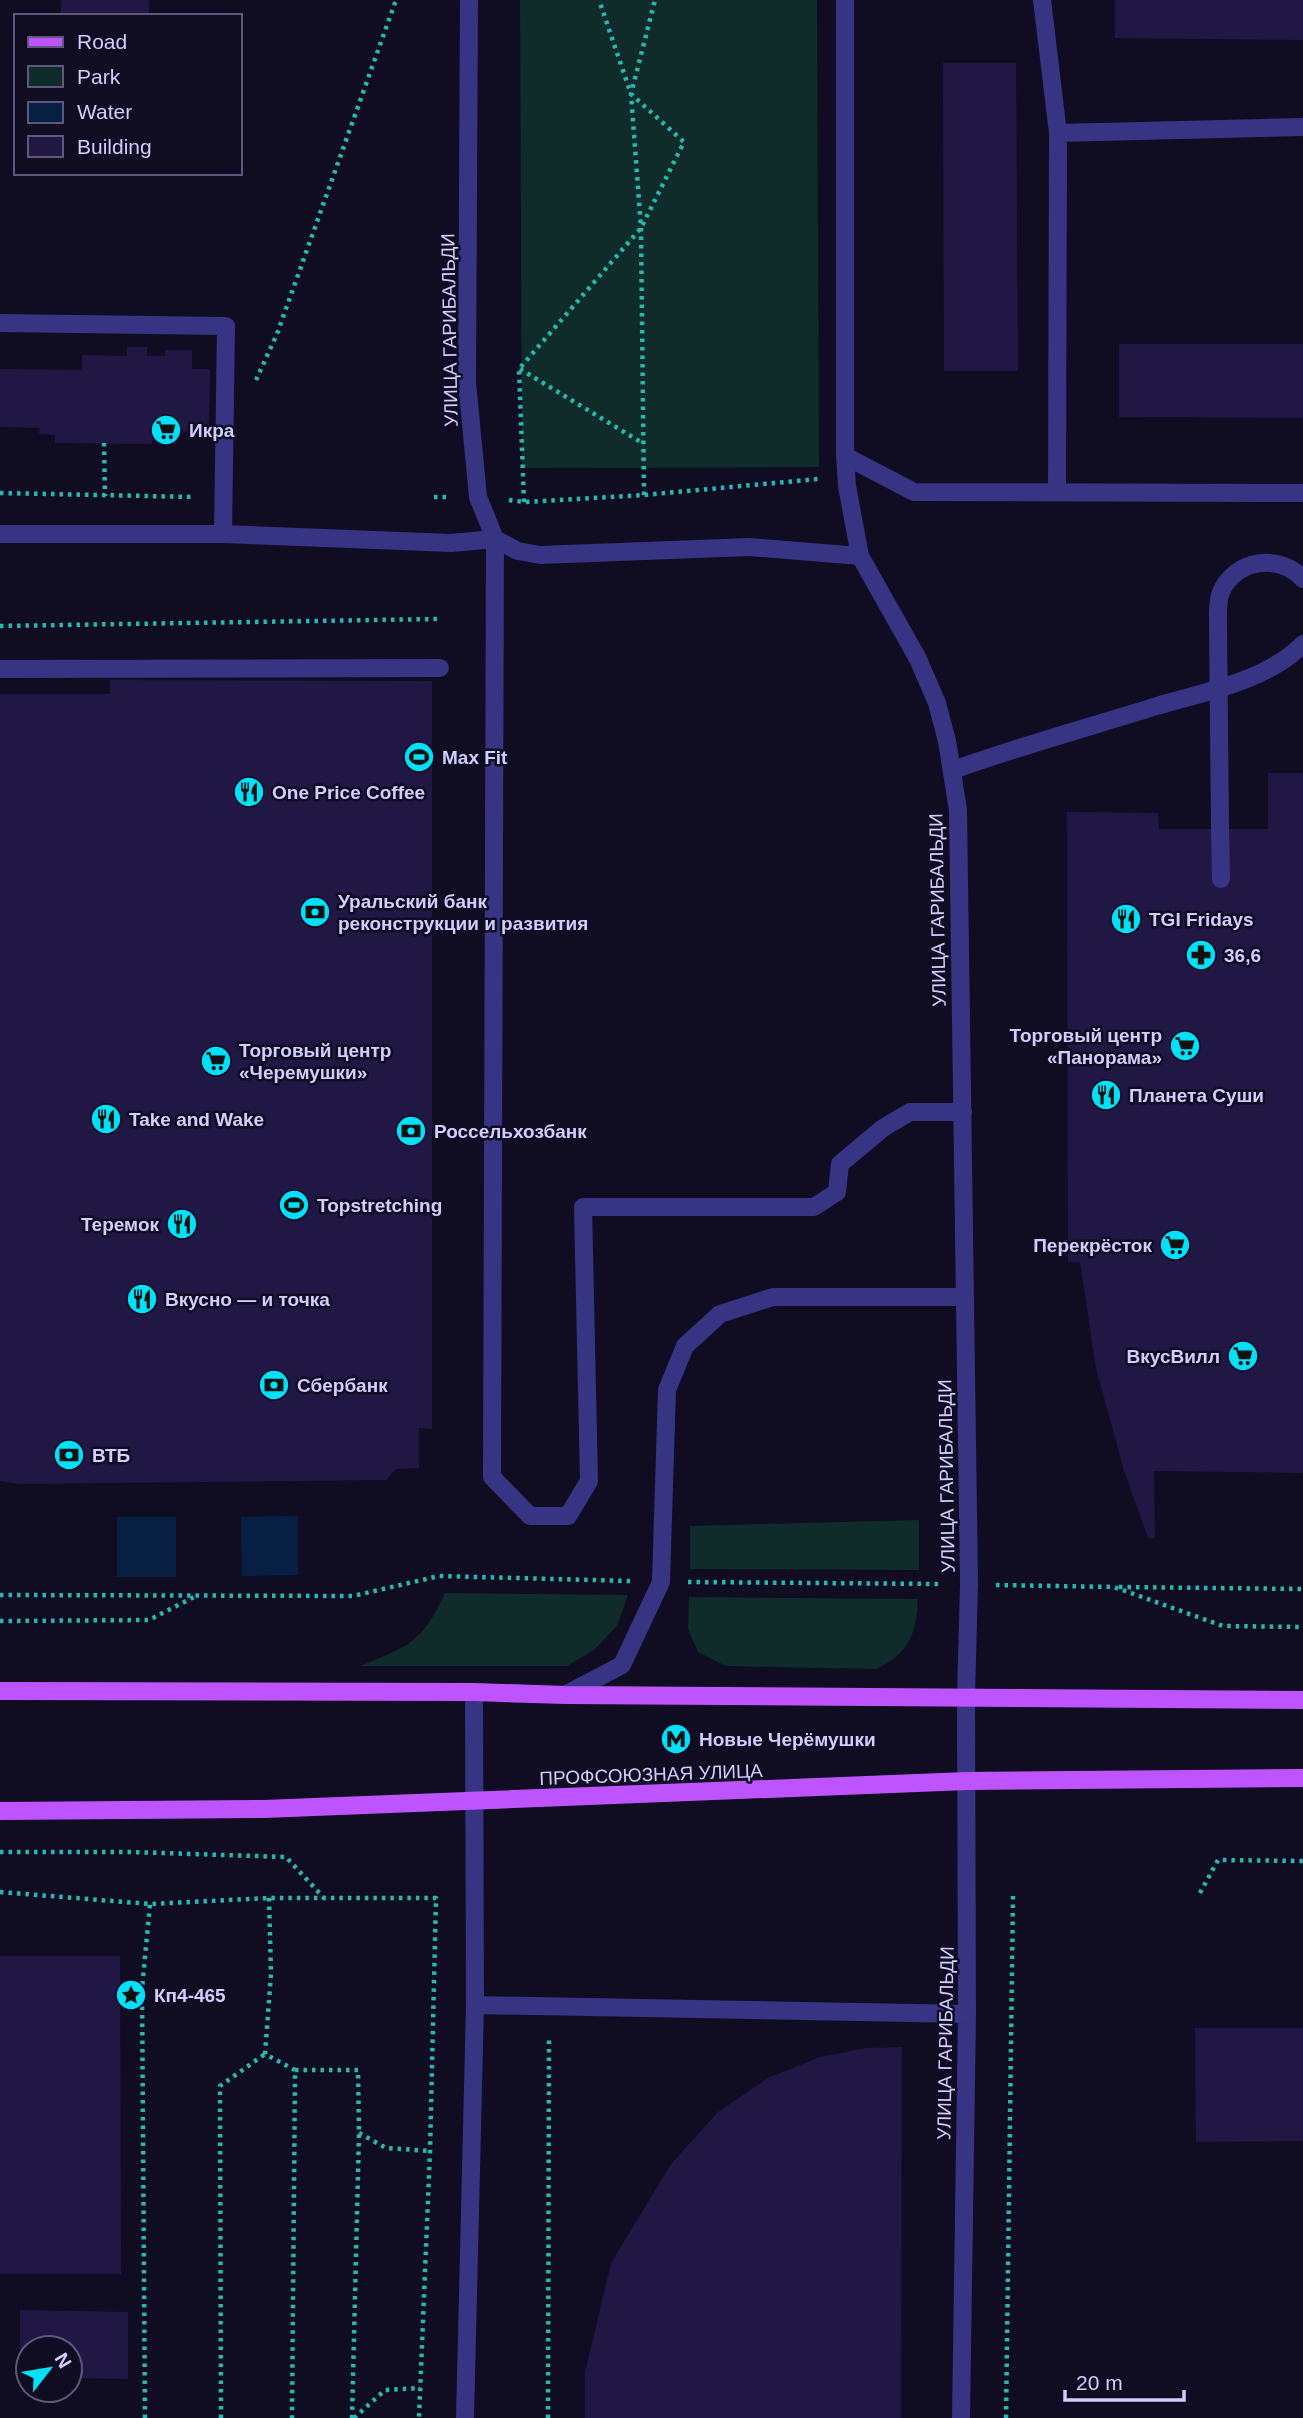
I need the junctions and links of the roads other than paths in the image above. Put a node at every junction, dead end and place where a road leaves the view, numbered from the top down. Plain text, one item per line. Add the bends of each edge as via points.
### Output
1 (469, 0) edge
2 (845, 0) edge
3 (1042, 0) edge
4 (1303, 127) edge
5 (1058, 133) junction
6 (0, 323) edge
7 (845, 457) junction
8 (1057, 492) junction
9 (1303, 493) edge
10 (0, 534) edge
11 (223, 534) junction
12 (495, 539) junction
13 (860, 556) junction
14 (1303, 579) edge
15 (1297, 649) edge
16 (440, 667) dead end
17 (0, 669) edge
18 (953, 770) junction
19 (1221, 879) dead end
20 (963, 1112) junction
21 (965, 1297) junction
22 (0, 1691) edge
23 (474, 1692) junction
24 (565, 1695) junction
25 (966, 1697) junction
26 (1303, 1700) edge
27 (1303, 1778) edge
28 (967, 1781) junction
29 (473, 1802) junction
30 (0, 1811) edge
31 (475, 2006) junction
32 (967, 2014) junction
33 (466, 2418) edge
34 (961, 2418) edge

1 - 12 street, УЛИЦА ГАРИБАЛЬДИ via 467,382 478,497
2 - 7 street, УЛИЦА ГАРИБАЛЬДИ
3 - 5 street
4 - 5 street
5 - 8 street
6 - 11 street via 226,326
7 - 8 street via 914,492
7 - 13 street, УЛИЦА ГАРИБАЛЬДИ
8 - 9 street
10 - 11 street
11 - 12 street via 450,543
12 - 13 street via 518,551 540,555 749,547
12 - 20 street via 492,1478 530,1516 568,1516 589,1481 583,1208 814,1207 837,1192 840,1164 883,1128 910,1112
13 - 18 street, УЛИЦА ГАРИБАЛЬДИ via 918,659 937,703
14 - 19 street, bridge via 1278,563 1252,564 1229,579 1221,592
15 - 18 street via 1225,688
16 - 17 street
18 - 20 street, УЛИЦА ГАРИБАЛЬДИ via 958,810
20 - 21 street, УЛИЦА ГАРИБАЛЬДИ
21 - 24 street via 772,1297 720,1314 685,1346 667,1390 661,1581 622,1665
21 - 25 street, УЛИЦА ГАРИБАЛЬДИ
22 - 23 main road
23 - 24 main road
23 - 29 street
24 - 25 main road
25 - 26 main road
25 - 28 street, УЛИЦА ГАРИБАЛЬДИ
27 - 28 main road, ПРОФСОЮЗНАЯ УЛИЦА
28 - 29 main road, ПРОФСОЮЗНАЯ УЛИЦА
28 - 32 street, УЛИЦА ГАРИБАЛЬДИ
29 - 30 main road, ПРОФСОЮЗНАЯ УЛИЦА
29 - 31 street
31 - 32 street
31 - 33 street
32 - 34 street, УЛИЦА ГАРИБАЛЬДИ

